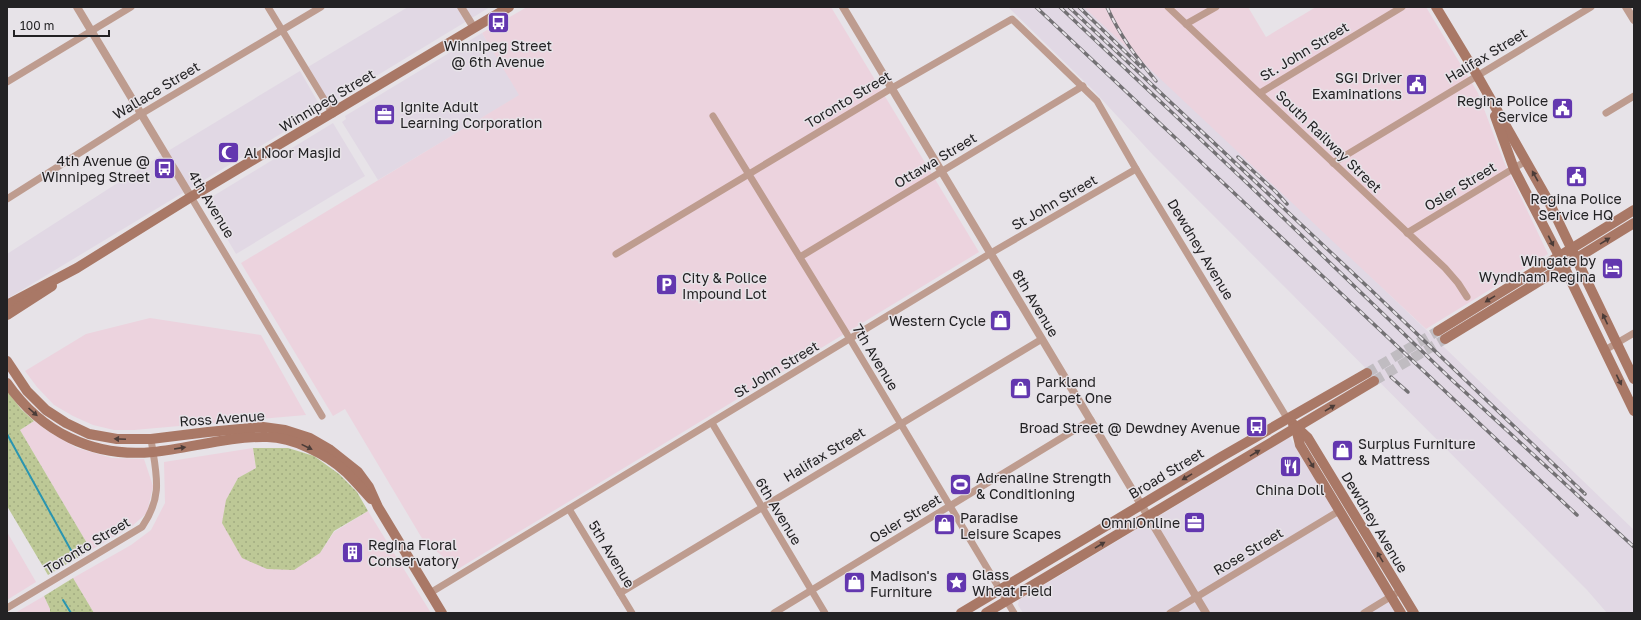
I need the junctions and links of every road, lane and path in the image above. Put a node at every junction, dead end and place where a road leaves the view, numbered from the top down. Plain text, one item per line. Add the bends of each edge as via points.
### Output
1 (77, 7) edge
2 (131, 7) edge
3 (268, 7) edge
4 (321, 7) edge
5 (461, 7) edge
6 (509, 7) edge
7 (843, 7) edge
8 (1168, 7) edge
9 (1216, 7) edge
10 (1402, 7) edge
11 (1436, 7) edge
12 (1591, 7) edge
13 (1626, 7) edge
14 (1634, 20) edge
15 (1186, 24) junction
16 (474, 28) junction
17 (282, 30) junction
18 (92, 31) junction
19 (1477, 75) junction
20 (7, 82) edge
21 (1083, 86) junction
22 (892, 88) junction
23 (1260, 93) junction
24 (1634, 96) edge
25 (1606, 112) dead end
26 (141, 114) junction
27 (333, 114) junction
28 (713, 116) dead end
29 (1526, 161) junction
30 (1333, 163) junction
31 (1136, 169) junction
32 (1514, 169) junction
33 (942, 171) junction
34 (750, 174) junction
35 (191, 197) junction
36 (7, 199) edge
37 (1634, 210) edge
38 (1634, 223) edge
39 (1406, 233) junction
40 (1571, 249) junction
41 (991, 253) junction
42 (616, 254) dead end
43 (1558, 256) junction
44 (800, 257) junction
45 (1576, 260) junction
46 (1564, 267) junction
47 (77, 268) junction
48 (1467, 297) dead end
49 (7, 305) edge
50 (7, 315) edge
51 (1438, 331) tunnel mouth
52 (1634, 333) edge
53 (850, 339) junction
54 (1042, 339) junction
55 (1445, 339) tunnel mouth
56 (1616, 344) junction
57 (1605, 350) junction
58 (7, 361) edge
59 (1367, 373) tunnel mouth
60 (1634, 379) edge
61 (1374, 381) tunnel mouth
62 (7, 383) edge
63 (1634, 411) edge
64 (322, 416) dead end
65 (1288, 418) junction
66 (1091, 420) junction
67 (712, 423) junction
68 (901, 424) junction
69 (1296, 428) junction
70 (151, 439) junction
71 (153, 452) junction
72 (1141, 504) junction
73 (951, 506) junction
74 (378, 507) junction
75 (761, 507) junction
76 (569, 509) junction
77 (1339, 511) junction
78 (1148, 516) junction
79 (1000, 589) junction
80 (812, 590) junction
81 (1400, 591) junction
82 (620, 592) junction
83 (430, 593) junction
84 (1391, 596) junction
85 (1196, 597) junction
86 (1007, 600) junction
87 (7, 608) edge
88 (442, 613) edge
89 (632, 613) edge
90 (774, 613) edge
91 (825, 613) edge
92 (960, 613) edge
93 (986, 613) edge
94 (1014, 613) edge
95 (1170, 613) edge
96 (1206, 613) edge
97 (1364, 613) edge
98 (1401, 613) edge
99 (1414, 613) edge

1 - 18 street, 4th Avenue
2 - 18 street
3 - 17 street
4 - 17 street, Wallace Street
5 - 16 street
6 - 16 main road, Winnipeg Street
7 - 22 street, 8th Avenue
8 - 15 street, South Railway Street
9 - 15 street
10 - 23 street, St. John Street
11 - 19 main road
12 - 19 street, Halifax Street
13 - 14 street
15 - 23 street, South Railway Street
16 - 27 main road, Winnipeg Street
17 - 26 street, Wallace Street
17 - 27 street
18 - 20 street
18 - 26 street, 4th Avenue
19 - 29 main road
19 - 30 street, Halifax Street
19 - 32 main road
21 - 22 street, Toronto Street via 1012,18
21 - 31 street, Dewdney Avenue via 1097,100
21 - 33 street, Ottawa Street
22 - 33 street, 8th Avenue
22 - 34 street, Toronto Street
23 - 30 street, South Railway Street
24 - 25 street
26 - 35 street, 4th Avenue
26 - 36 street, Wallace Street
27 - 35 main road, Winnipeg Street
28 - 34 street, 7th Avenue
29 - 32 street, Osler Street
40 -> 29 main road
30 - 39 street, South Railway Street
31 - 41 street, St John Street
31 - 65 street, Dewdney Avenue
32 - 39 street, Osler Street
32 -> 43 main road
33 - 41 street, 8th Avenue
33 - 44 street, Ottawa Street
34 - 42 street, Toronto Street
34 - 44 street, 7th Avenue
35 - 47 main road, Winnipeg Street
35 - 64 street, 4th Avenue
37 - 40 main road
45 -> 38 main road
39 - 48 street, South Railway Street via 1444,268
40 - 43 main road
40 - 45 main road
41 - 53 street, St John Street
41 - 54 street, 8th Avenue
43 - 46 main road
43 -> 51 main road
44 - 53 street, 7th Avenue
45 - 46 main road
56 -> 45 main road
46 - 55 main road
46 - 57 main road
47 - 49 main road, Winnipeg Street
47 - 50 main road, Winnipeg Street
52 - 56 street
53 - 67 street, St John Street
53 - 68 street, 7th Avenue
54 - 66 street, 8th Avenue
54 - 68 street, Halifax Street
56 - 57 street
56 - 60 main road
57 -> 63 main road
70 -> 58 main road, Ross Avenue via 117,440 89,434 66,423 46,410 27,391
59 - 65 main road, Broad Street
69 -> 61 main road, Broad Street
62 -> 71 main road, Ross Avenue via 19,400 62,435 103,450
65 - 69 main road, Dewdney Avenue
65 -> 72 main road, Broad Street
66 - 72 street, 8th Avenue
66 - 73 street, Osler Street
67 - 75 street, 6th Avenue
67 - 76 street, St John Street
68 - 73 street, 7th Avenue
68 - 75 street, Halifax Street
69 -> 77 main road, Dewdney Avenue via 1300,445
78 -> 69 main road, Broad Street
81 -> 69 main road, Dewdney Avenue via 1308,438
70 - 71 street, Toronto Street
70 - 74 main road, Ross Avenue via 263,427 285,430 310,438 344,460 358,472 369,487
71 -> 74 main road, Ross Avenue via 245,438 268,436 287,440 315,451 346,471
71 - 87 street, Toronto Street via 158,481 156,496 152,510 142,527
72 - 78 street, 8th Avenue
72 - 79 main road, Broad Street
73 - 79 street, 7th Avenue
73 - 80 street, Osler Street
74 - 83 main road
75 - 80 street, 6th Avenue
75 - 82 street, Halifax Street
76 - 82 street, 5th Avenue
76 - 83 street, St John Street
77 - 84 main road, Dewdney Avenue
77 - 85 street, Rose Street
78 - 85 street, 8th Avenue
86 -> 78 main road, Broad Street
79 - 86 street, 7th Avenue
79 - 92 main road, Broad Street
80 - 90 street, Osler Street
80 - 91 street, 6th Avenue
81 - 84 street
81 - 99 main road, Dewdney Avenue
82 - 89 street, 5th Avenue
83 - 88 main road
84 - 97 street
84 - 98 main road, Dewdney Avenue
85 - 95 street, Rose Street
85 - 96 street, 8th Avenue
86 - 93 main road, Broad Street
86 - 94 street, 7th Avenue

